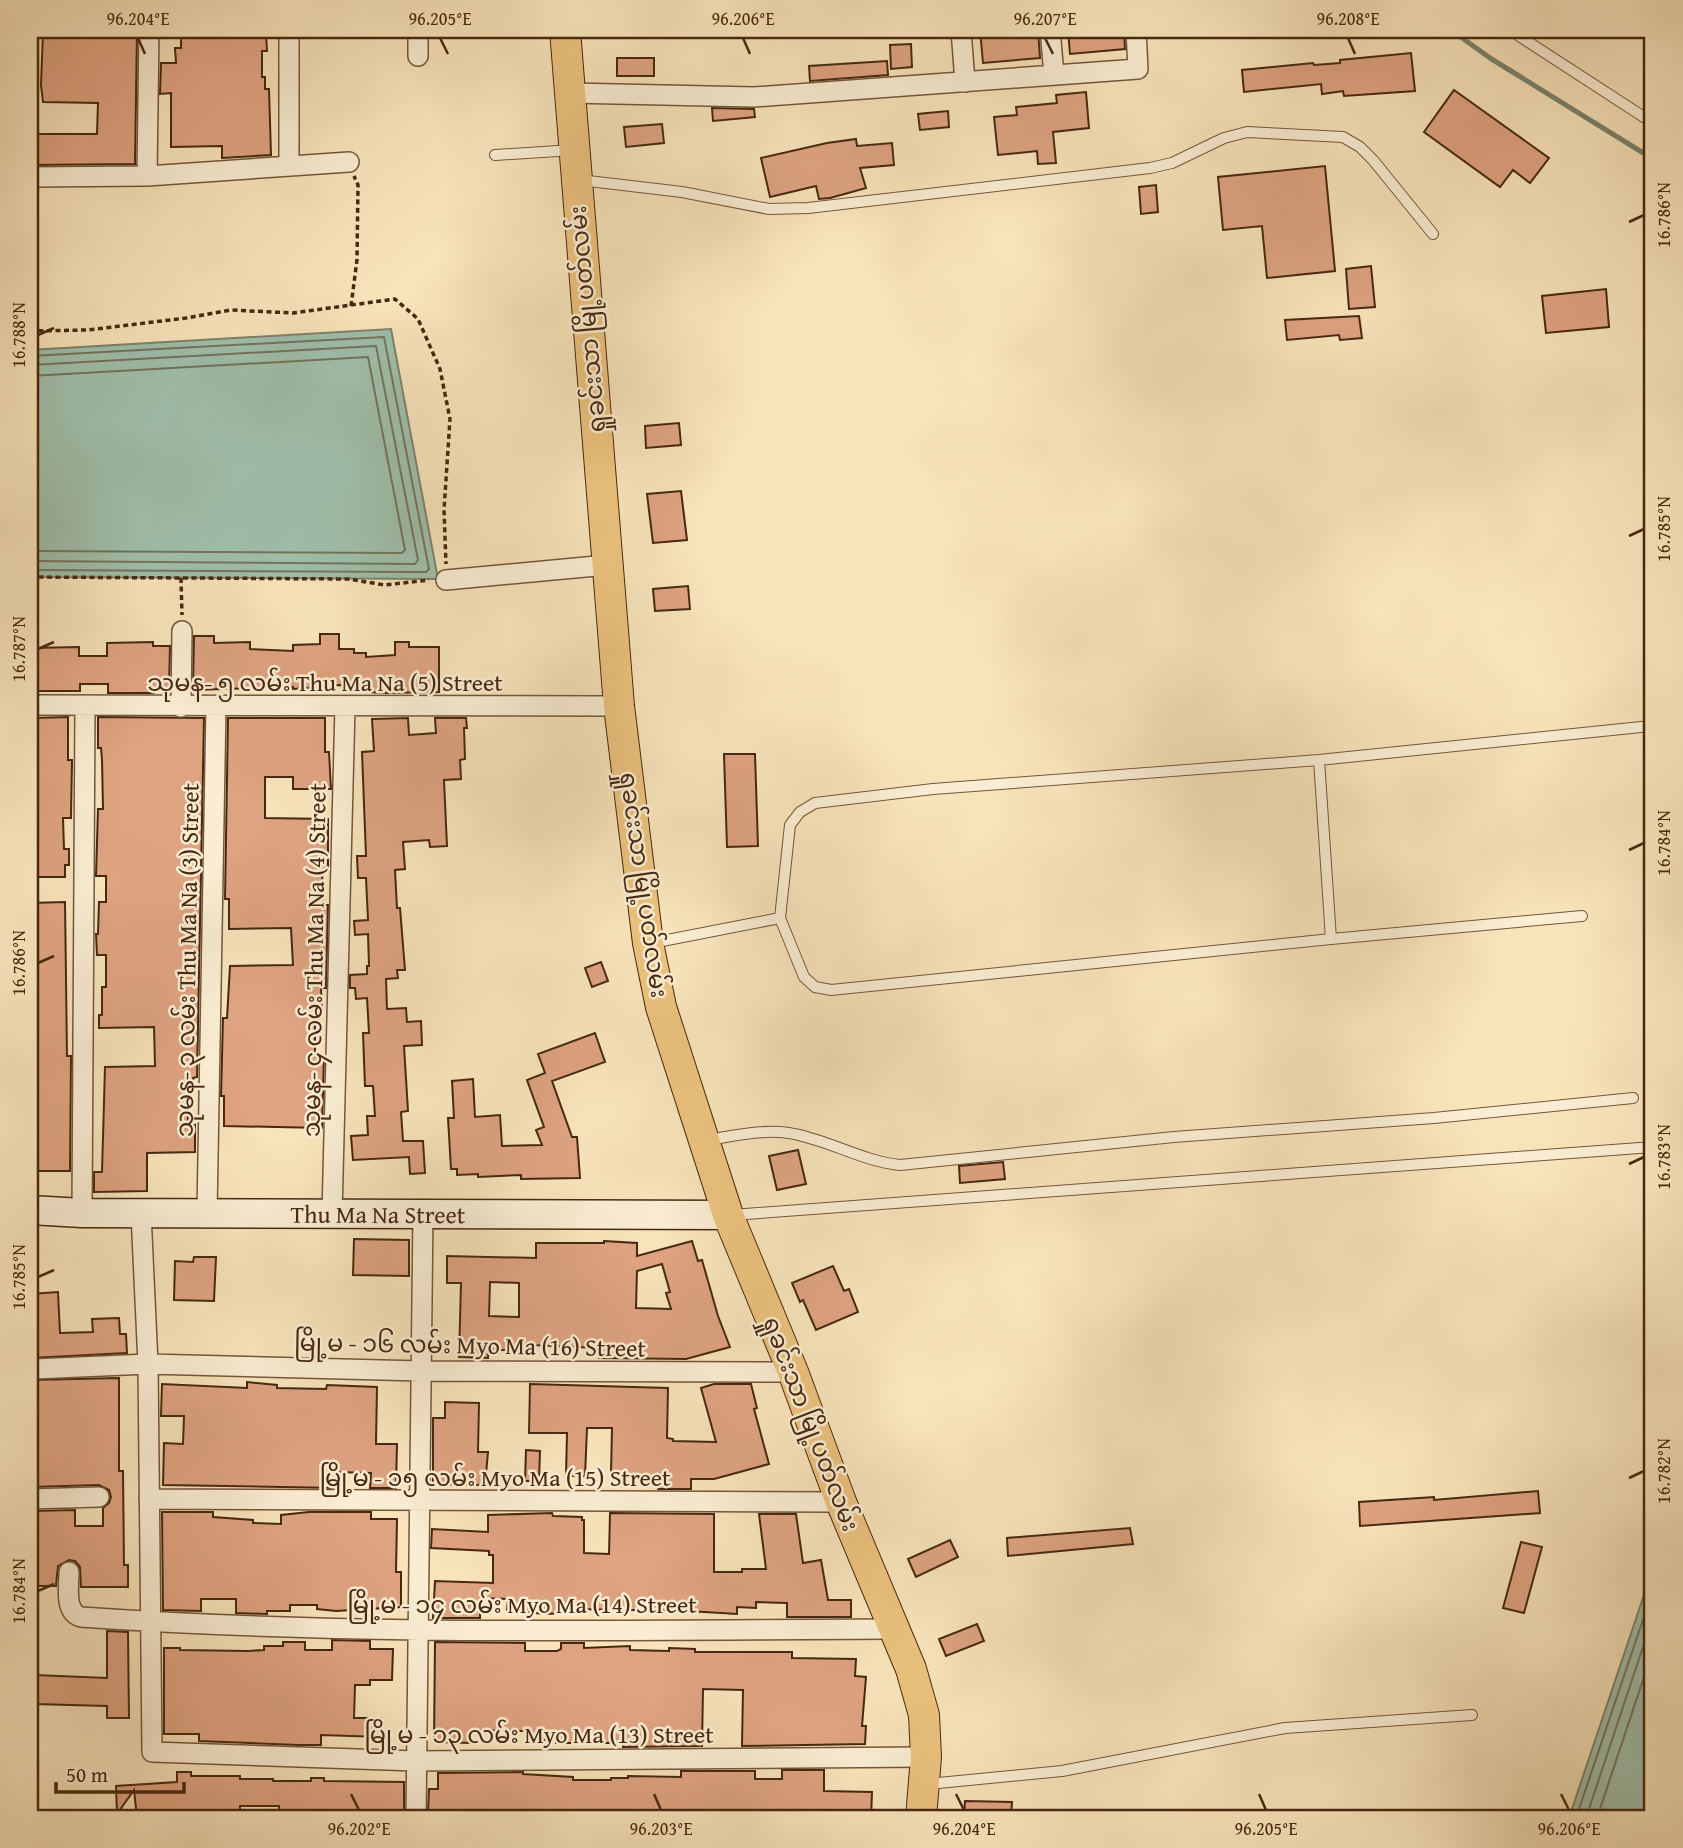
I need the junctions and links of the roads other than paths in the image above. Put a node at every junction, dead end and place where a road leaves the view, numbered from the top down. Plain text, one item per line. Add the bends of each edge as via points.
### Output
1 (149, 30) edge
2 (289, 30) edge
3 (418, 30) edge
4 (565, 30) edge
5 (961, 30) edge
6 (1050, 30) edge
7 (1136, 30) edge
8 (1510, 30) edge
9 (418, 56) dead end
10 (1054, 75) junction
11 (965, 82) junction
12 (570, 93) junction
13 (1653, 123) edge
14 (495, 155) dead end
15 (349, 162) road end
16 (575, 165) junction
17 (289, 166) junction
18 (147, 176) junction
19 (30, 177) edge
20 (1433, 234) dead end
21 (607, 565) junction
22 (446, 580) road end
23 (182, 631) road end
24 (30, 705) edge
25 (85, 706) junction
26 (181, 706) junction
27 (216, 706) junction
28 (620, 706) junction
29 (345, 707) junction
30 (1651, 726) dead end
31 (1319, 760) junction
32 (1582, 916) dead end
33 (780, 918) junction
34 (1331, 939) junction
35 (649, 943) junction
36 (1633, 1098) dead end
37 (704, 1140) junction
38 (1653, 1147) edge
39 (30, 1210) edge
40 (82, 1213) junction
41 (141, 1213) junction
42 (207, 1213) junction
43 (423, 1213) junction
44 (332, 1214) junction
45 (728, 1215) junction
46 (148, 1364) junction
47 (34, 1369) dead end
48 (421, 1371) junction
49 (793, 1372) junction
50 (99, 1497) dead end
51 (30, 1499) edge
52 (149, 1499) junction
53 (419, 1501) junction
54 (841, 1502) junction
55 (69, 1572) dead end
56 (149, 1622) junction
57 (894, 1629) junction
58 (418, 1631) junction
59 (1472, 1715) dead end
60 (416, 1760) junction
61 (925, 1771) junction
62 (416, 1818) edge
63 (921, 1818) edge

1 - 18 street
2 - 17 street
3 - 9 street
4 - 12 main road, ရှုခင်းသာ မြို့ပတ်လမ်း
5 - 11 street
6 - 10 street
7 - 10 street via 1138,69
8 - 13 lane
10 - 11 street
11 - 12 street via 754,97
12 - 16 main road, ရှုခင်းသာ မြို့ပတ်လမ်း
14 - 16 lane
15 - 17 street
16 - 20 lane via 769,209 808,208 1150,168 1247,132 1343,137 1373,160
16 - 21 main road, ရှုခင်းသာ မြို့ပတ်လမ်း
17 - 18 street
18 - 19 street
21 - 22 street
21 - 28 main road, ရှုခင်းသာ မြို့ပတ်လမ်း
23 - 26 street
24 - 25 street, သုမန- ၅ လမ်း Thu Ma Na (5) Street
25 - 26 street, သုမန- ၅ လမ်း Thu Ma Na (5) Street
25 - 40 street
26 - 27 street, သုမန- ၅ လမ်း Thu Ma Na (5) Street
27 - 29 street, သုမန- ၅ လမ်း Thu Ma Na (5) Street
27 - 42 street, သုမန- ၃ လမ်း Thu Ma Na (3) Street
28 - 29 street, သုမန- ၅ လမ်း Thu Ma Na (5) Street
28 - 35 main road, ရှုခင်းသာ မြို့ပတ်လမ်း
29 - 44 street, သုမန- ၄ လမ်း Thu Ma Na (4) Street
30 - 31 lane
31 - 33 lane via 933,789 815,803 790,825
31 - 34 lane
32 - 34 lane
33 - 34 lane via 804,977 815,987 831,990
33 - 35 lane
35 - 37 main road, ရှုခင်းသာ မြို့ပတ်လမ်း via 661,1007
36 - 37 lane via 900,1165 792,1133 758,1132
37 - 45 main road, ရှုခင်းသာ မြို့ပတ်လမ်း
38 - 45 lane
39 - 40 street, Thu Ma Na Street
40 - 41 street, Thu Ma Na Street
41 - 42 street, Thu Ma Na Street
41 - 46 street
42 - 44 street, Thu Ma Na Street
43 - 44 street, Thu Ma Na Street
43 - 45 street, Thu Ma Na Street
43 - 48 street
45 - 49 main road, ရှုခင်းသာ မြို့ပတ်လမ်း
46 - 47 street, မြို့မ - ၁၆ လမ်း Myo Ma (16) Street
46 - 48 street, မြို့မ - ၁၆ လမ်း Myo Ma (16) Street
46 - 52 street
48 - 49 street, မြို့မ - ၁၆ လမ်း Myo Ma (16) Street
48 - 53 street
49 - 54 main road, ရှုခင်းသာ မြို့ပတ်လမ်း
50 - 51 street
52 - 53 street, မြို့မ - ၁၅ လမ်း Myo Ma (15) Street
52 - 56 street
53 - 54 street, မြို့မ - ၁၅ လမ်း Myo Ma (15) Street
53 - 58 street
54 - 57 main road, ရှုခင်းသာ မြို့ပတ်လမ်း
55 - 56 street, မြို့မ - ၁၄ လမ်း Myo Ma (14) Street via 74,1615
56 - 58 street, မြို့မ - ၁၄ လမ်း Myo Ma (14) Street
56 - 60 street, မြို့မ - ၁၃ လမ်း Myo Ma (13) Street via 152,1752
57 - 58 street, မြို့မ - ၁၄ လမ်း Myo Ma (14) Street
57 - 61 main road, ရှုခင်းသာ မြို့ပတ်လမ်း via 924,1715
58 - 60 street
59 - 61 lane via 1285,1728 1062,1771
60 - 61 street, မြို့မ - ၁၃ လမ်း Myo Ma (13) Street
60 - 62 street
61 - 63 main road, ရှုခင်းသာ မြို့ပတ်လမ်း

